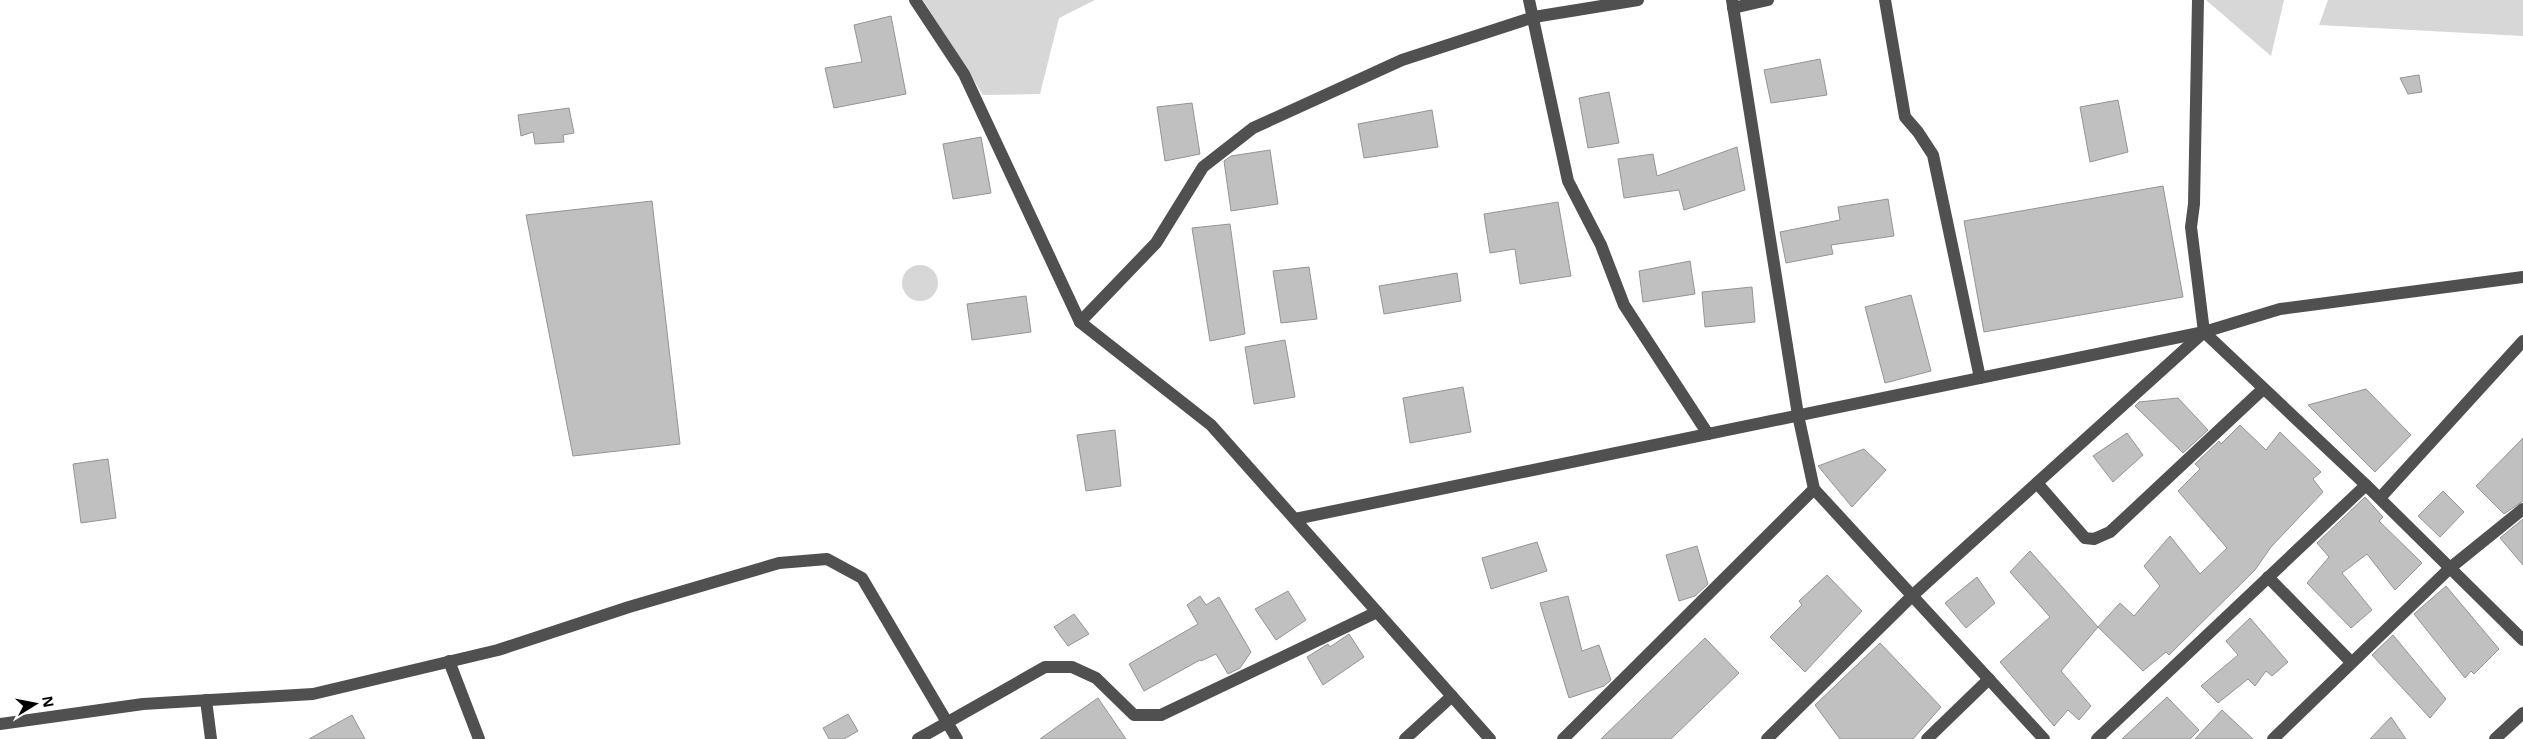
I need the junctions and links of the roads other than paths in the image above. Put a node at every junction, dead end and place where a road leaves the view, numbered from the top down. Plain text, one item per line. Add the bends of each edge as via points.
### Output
1 (915, 0) edge
2 (1529, 0) edge
3 (1638, 0) edge
4 (1768, 0) edge
5 (1885, 0) edge
6 (2198, 0) edge
7 (1733, 4) edge
8 (1534, 17) junction
9 (2523, 277) edge
10 (1080, 322) junction
11 (2204, 332) junction
12 (2523, 341) edge
13 (1980, 378) junction
14 (2264, 388) junction
15 (1798, 415) junction
16 (1708, 434) junction
17 (2037, 483) junction
18 (2366, 485) junction
19 (1814, 489) junction
20 (2380, 498) junction
21 (2523, 509) edge
22 (1294, 519) junction
23 (2450, 568) junction
24 (2268, 577) junction
25 (1913, 595) junction
26 (1377, 612) junction
27 (2523, 640) edge
28 (449, 661) junction
29 (2351, 662) junction
30 (1989, 679) junction
31 (1452, 696) junction
32 (206, 700) junction
33 (2523, 713) edge
34 (946, 722) junction
35 (0, 724) edge
36 (211, 739) edge
37 (479, 739) edge
38 (918, 739) edge
39 (957, 739) edge
40 (1406, 739) edge
41 (1490, 739) edge
42 (1564, 739) edge
43 (1767, 739) edge
44 (1927, 739) edge
45 (2044, 739) edge
46 (2097, 739) edge
47 (2273, 739) edge
48 (2495, 739) edge

1 - 10 street via 964,74
2 - 8 street
3 - 8 street
4 - 7 street
5 - 13 street via 1904,117 1933,155
6 - 11 street via 2194,204 2190,227
7 - 15 street
8 - 10 street via 1402,60 1252,128 1203,167 1156,243
8 - 16 street via 1568,181 1601,245 1624,305
9 - 11 street via 2280,309
10 - 22 street via 1211,425
11 - 13 street
11 - 14 street
11 - 17 street
12 - 20 street
13 - 15 street
14 - 17 street via 2110,532 2094,539 2085,538
14 - 18 street
15 - 16 street
15 - 19 street
16 - 22 street
17 - 25 street
18 - 20 street
18 - 24 street
19 - 25 street
19 - 42 street
20 - 23 street
21 - 23 street
22 - 26 street
23 - 27 street
23 - 29 street
24 - 29 street
24 - 46 street
25 - 30 street
25 - 43 street
26 - 31 street
26 - 34 street via 1160,715 1134,715 1096,678 1072,667 1045,667
28 - 32 street via 313,694
28 - 34 street via 498,650 780,563 827,559 862,578
28 - 37 street
29 - 47 street
30 - 44 street
30 - 45 street
31 - 40 street
31 - 41 street
32 - 35 street via 143,704
32 - 36 street
33 - 48 street
34 - 38 street
34 - 39 street

